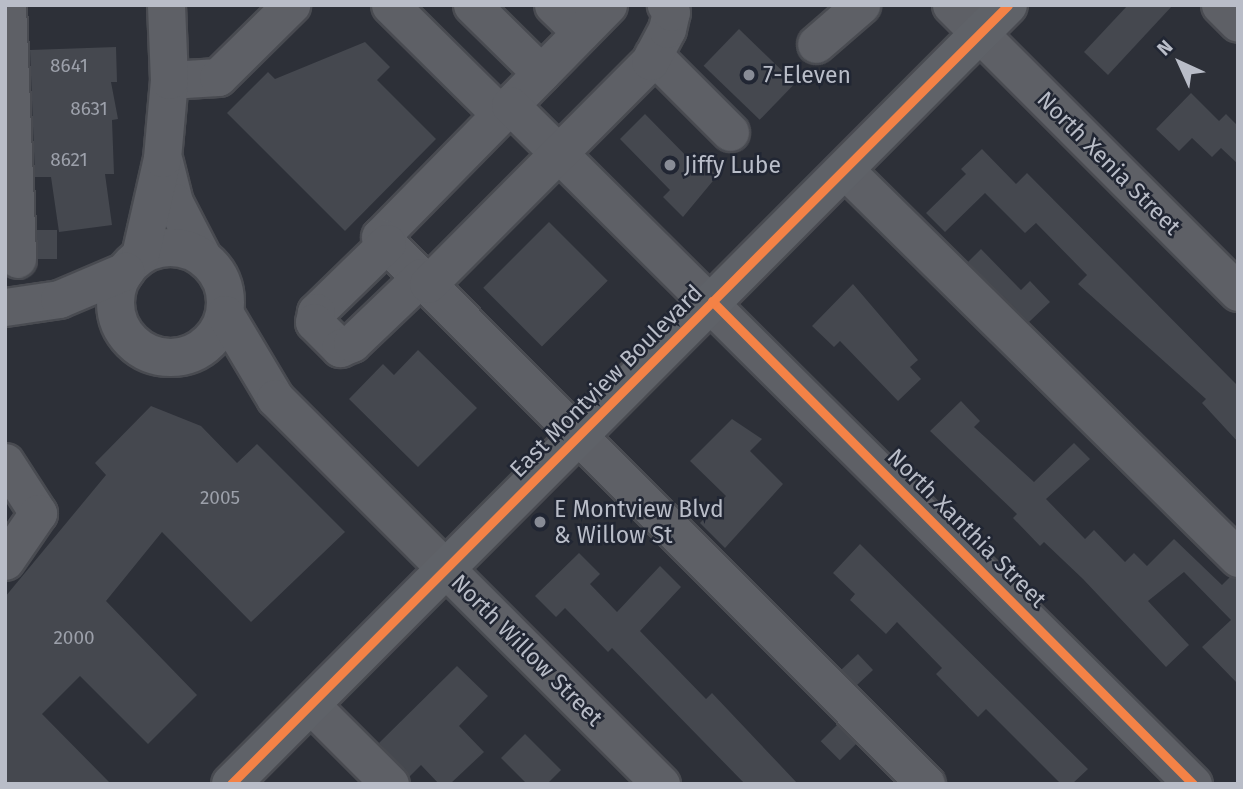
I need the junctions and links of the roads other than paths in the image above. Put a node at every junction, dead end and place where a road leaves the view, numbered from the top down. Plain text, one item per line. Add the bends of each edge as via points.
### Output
1 (7, 5) edge
2 (166, 5) edge
3 (291, 5) edge
4 (390, 5) edge
5 (472, 5) edge
6 (553, 5) edge
7 (608, 5) edge
8 (666, 5) edge
9 (860, 5) edge
10 (951, 5) edge
11 (1008, 5) edge
12 (1220, 5) edge
13 (1238, 23) edge
14 (581, 32) junction
15 (980, 34) junction
16 (816, 44) dead end
17 (653, 55) junction
18 (541, 73) junction
19 (169, 80) junction
20 (505, 110) junction
21 (730, 132) dead end
22 (9, 149) edge
23 (559, 155) junction
24 (162, 158) junction
25 (844, 169) junction
26 (387, 243) junction
27 (202, 256) junction
28 (17, 258) dead end
29 (132, 263) junction
30 (424, 280) junction
31 (1238, 292) edge
32 (712, 301) junction
33 (13, 307) edge
34 (225, 314) junction
35 (124, 332) junction
36 (180, 357) junction
37 (275, 398) junction
38 (580, 434) junction
39 (5, 462) edge
40 (1238, 558) edge
41 (5, 561) edge
42 (446, 569) junction
43 (310, 704) junction
44 (231, 784) edge
45 (390, 784) edge
46 (661, 784) edge
47 (926, 784) edge
48 (1193, 784) edge

1 - 22 street
2 - 19 street
3 - 19 street via 218,77
4 - 20 street, North Xanthia Street
5 - 18 street
6 - 14 street
7 - 14 street
8 - 17 street via 671,12 667,29
9 - 16 street
10 - 15 street, North Xenia Street
11 - 15 main road, East Montview Boulevard
12 - 13 street
14 - 18 street
15 - 25 main road, East Montview Boulevard
15 - 31 street, North Xenia Street
17 - 21 street
17 - 23 street
18 - 20 street
19 - 24 street
20 - 23 street, North Xanthia Street
20 - 26 street via 380,237
22 - 28 street
23 - 30 street
23 - 32 street, North Xanthia Street
24 - 27 street via 174,202
24 - 29 street
25 - 32 main road, East Montview Boulevard
25 - 40 street
26 - 30 street
26 - 30 street via 316,312 314,322 340,348 352,343
27 - 29 street via 182,248
27 - 34 street via 217,272 225,292
29 - 33 street via 71,295
29 - 35 street via 116,291 116,312
30 - 38 street
32 - 38 main road, East Montview Boulevard
32 - 48 street, North Xanthia Street
33 - 35 street via 87,316
34 - 36 street via 216,333
34 - 37 street, North Willow Street
35 - 36 street via 139,348 159,356
36 - 37 street, North Willow Street
37 - 42 street, North Willow Street
38 - 42 main road, East Montview Boulevard
38 - 47 street
39 - 41 street via 38,513
42 - 43 main road, East Montview Boulevard
42 - 46 street, North Willow Street
43 - 44 main road, East Montview Boulevard
43 - 45 street

